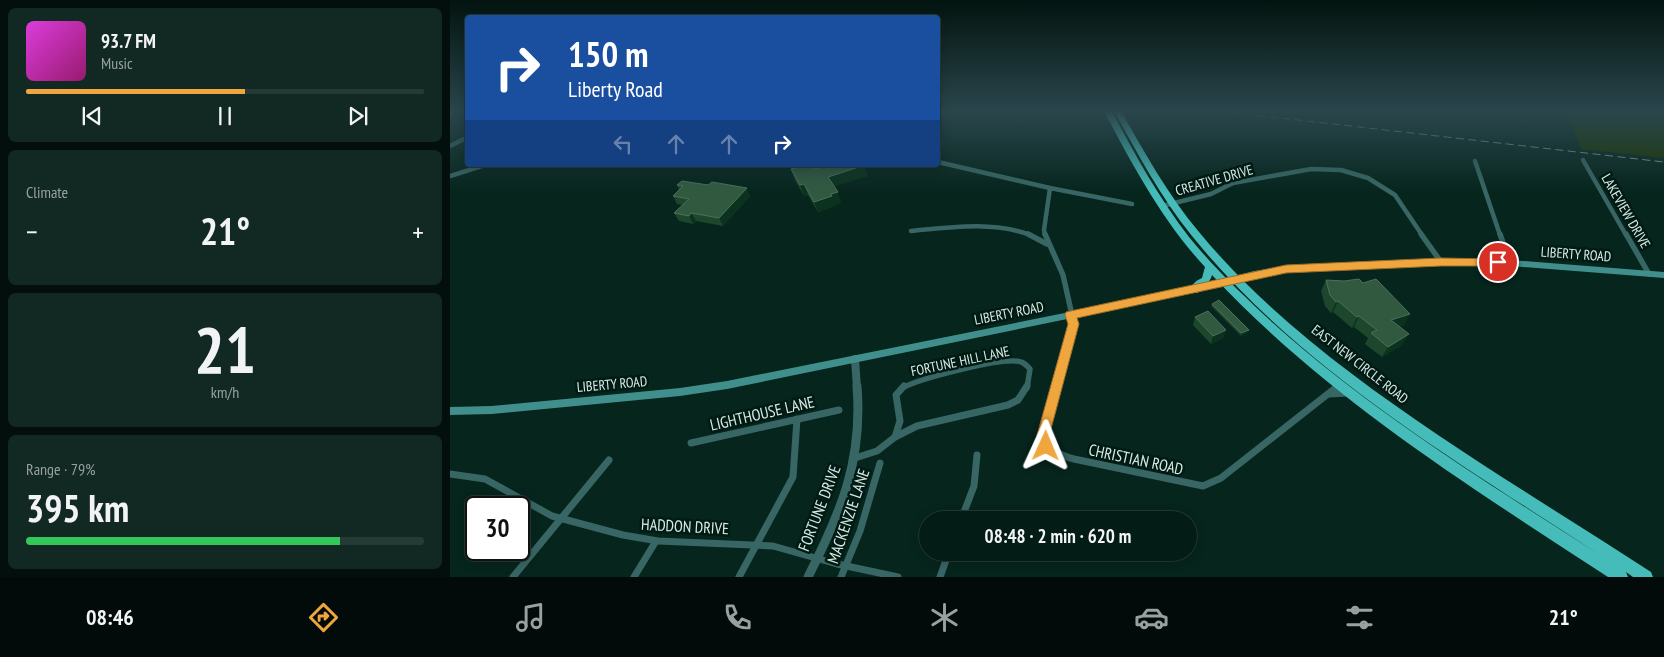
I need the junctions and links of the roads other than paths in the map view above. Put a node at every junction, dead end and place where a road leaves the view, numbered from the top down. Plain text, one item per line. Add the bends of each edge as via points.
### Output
1 (465, 138) edge
2 (1123, 138) edge
3 (1133, 138) edge
4 (450, 146) edge
5 (1583, 160) dead end
6 (1475, 161) dead end
7 (940, 162) edge
8 (479, 167) edge
9 (450, 176) edge
10 (1050, 188) junction
11 (1173, 203) junction
12 (1132, 204) dead end
13 (1162, 206) junction
14 (911, 231) dead end
15 (1049, 246) junction
16 (1441, 262) junction
17 (1510, 263) junction
18 (1210, 267) junction
19 (1649, 274) junction
20 (1664, 275) edge
21 (1237, 279) junction
22 (1225, 283) junction
23 (1194, 290) junction
24 (1070, 315) junction
25 (854, 359) junction
26 (1347, 386) junction
27 (1329, 394) junction
28 (839, 410) dead end
29 (450, 411) edge
30 (797, 419) junction
31 (894, 437) junction
32 (691, 443) dead end
33 (977, 455) dead end
34 (855, 458) junction
35 (610, 460) dead end
36 (880, 463) dead end
37 (450, 474) edge
38 (1524, 498) junction
39 (1504, 500) junction
40 (964, 511) edge
41 (562, 518) junction
42 (656, 541) junction
43 (756, 544) junction
44 (1572, 545) junction
45 (1604, 550) junction
46 (817, 559) junction
47 (946, 561) edge
48 (847, 565) junction
49 (513, 577) edge
50 (634, 577) edge
51 (739, 577) edge
52 (808, 577) edge
53 (841, 577) edge
54 (898, 577) edge
55 (940, 577) edge
56 (1621, 577) edge
57 (1646, 577) edge

1 - 4 street
2 - 13 highway, EAST NEW CIRCLE ROAD
3 - 11 highway, EAST NEW CIRCLE ROAD
5 - 19 street, LAKEVIEW DRIVE
6 - 17 street
7 - 10 street
8 - 9 street
10 - 12 street
10 - 15 street, CHRISTIAN ROAD via 1044,230
11 - 13 street, CREATIVE DRIVE
11 - 16 street, CREATIVE DRIVE via 1211,194 1233,183 1304,170 1351,172 1376,182 1395,195
11 - 21 highway, EAST NEW CIRCLE ROAD via 1198,237
13 - 18 highway, EAST NEW CIRCLE ROAD
14 - 15 street via 990,226 1023,232
15 - 24 street, CHRISTIAN ROAD via 1063,275
16 - 17 main road, LIBERTY ROAD
16 - 21 main road, LIBERTY ROAD via 1302,267
17 - 19 main road, LIBERTY ROAD
18 - 22 highway, EAST NEW CIRCLE ROAD
18 - 23 highway via 1206,280
19 - 20 main road, LIBERTY ROAD
21 - 22 main road, LIBERTY ROAD
21 - 26 highway, EAST NEW CIRCLE ROAD
22 - 23 main road, LIBERTY ROAD
22 - 26 highway, EAST NEW CIRCLE ROAD via 1282,337
23 - 24 main road, LIBERTY ROAD
24 - 25 main road, LIBERTY ROAD
24 - 27 street, CHRISTIAN ROAD via 1074,324 1044,435 1049,449 1065,458 1196,485 1211,484
25 - 29 main road, LIBERTY ROAD via 695,390 492,410
25 - 34 street, FORTUNE DRIVE via 859,416
26 - 27 street
26 - 27 street, CHRISTIAN ROAD
26 - 38 highway, EAST NEW CIRCLE ROAD
26 - 39 highway, EAST NEW CIRCLE ROAD via 1416,441
28 - 30 street, LIGHTHOUSE LANE
30 - 32 street, LIGHTHOUSE LANE
30 - 43 street via 793,477
31 - 31 street, FORTUNE HILL LANE via 917,426 1014,404 1022,397 1030,369 1023,362 1005,362 909,383 896,395 900,421
31 - 34 street, FORTUNE HILL LANE via 876,453
33 - 40 street via 974,486
34 - 46 street, FORTUNE DRIVE via 845,494
35 - 41 street
36 - 48 street, MACKENZIE LANE
37 - 41 street, HADDON DRIVE via 493,482 541,511
38 - 39 highway
38 - 45 highway, EAST NEW CIRCLE ROAD
39 - 44 highway, EAST NEW CIRCLE ROAD
41 - 42 street, HADDON DRIVE
41 - 49 street
42 - 43 street, HADDON DRIVE
42 - 50 street
43 - 46 street, HADDON DRIVE
43 - 51 street
44 - 45 highway via 1568,540 1570,537
44 - 56 highway, EAST NEW CIRCLE ROAD
45 - 57 highway, EAST NEW CIRCLE ROAD
46 - 48 street, HADDON DRIVE
46 - 52 street, FORTUNE DRIVE
47 - 55 street
48 - 53 street, MACKENZIE LANE
48 - 54 street, HADDON DRIVE

